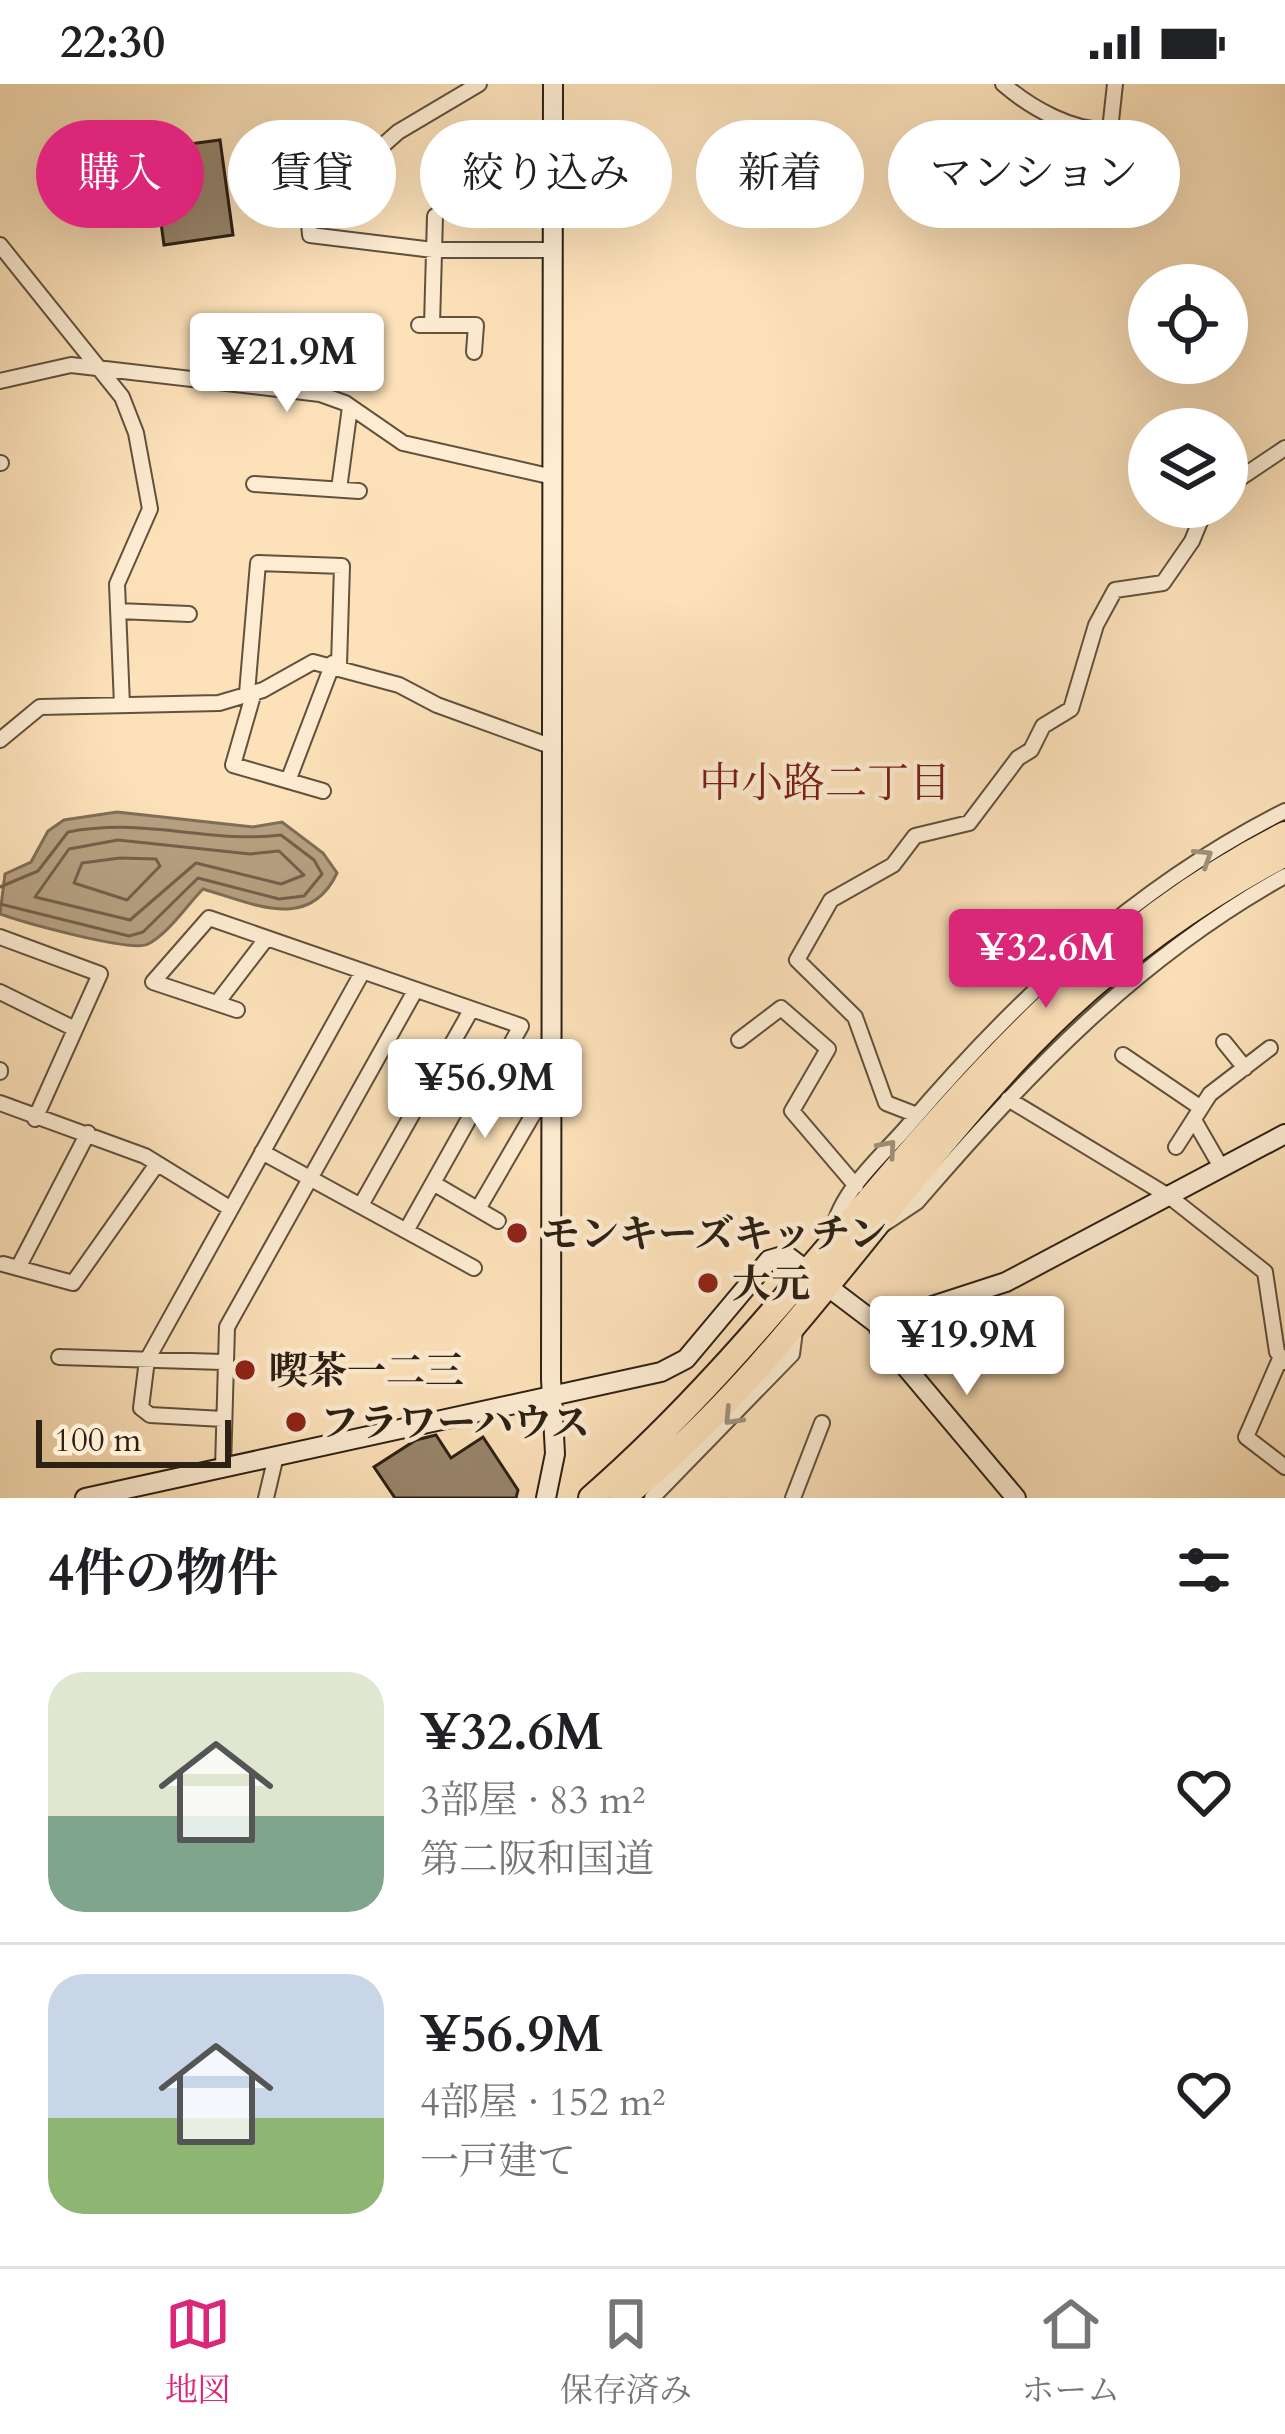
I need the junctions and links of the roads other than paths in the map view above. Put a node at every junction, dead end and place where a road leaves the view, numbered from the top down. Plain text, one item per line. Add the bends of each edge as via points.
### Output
1 (479, 84) edge
2 (553, 84) edge
3 (1003, 84) edge
4 (1114, 84) edge
5 (434, 228) edge
6 (0, 245) edge
7 (433, 250) junction
8 (552, 250) junction
9 (474, 352) dead end
10 (99, 367) junction
11 (0, 381) edge
12 (350, 407) junction
13 (1285, 448) edge
14 (1248, 473) edge
15 (553, 477) junction
16 (254, 484) dead end
17 (339, 490) junction
18 (359, 491) dead end
19 (1197, 528) edge
20 (118, 610) junction
21 (189, 614) dead end
22 (336, 664) junction
23 (251, 692) junction
24 (122, 705) junction
25 (0, 740) edge
26 (553, 747) junction
27 (287, 781) junction
28 (322, 791) dead end
29 (1285, 811) edge
30 (1285, 834) edge
31 (1285, 854) edge
32 (1285, 876) edge
33 (0, 937) edge
34 (266, 939) junction
35 (362, 973) junction
36 (415, 991) junction
37 (0, 992) edge
38 (218, 1003) junction
39 (237, 1010) dead end
40 (470, 1012) junction
41 (75, 1030) junction
42 (739, 1040) dead end
43 (1224, 1042) dead end
44 (1270, 1048) dead end
45 (1123, 1055) dead end
46 (1245, 1068) junction
47 (488, 1084) junction
48 (1008, 1099) junction
49 (0, 1103) edge
50 (1198, 1114) junction
51 (916, 1115) junction
52 (34, 1119) junction
53 (88, 1133) junction
54 (1285, 1134) edge
55 (1176, 1147) dead end
56 (262, 1152) junction
57 (158, 1164) junction
58 (1221, 1167) junction
59 (313, 1178) junction
60 (433, 1183) junction
61 (856, 1186) junction
62 (1170, 1197) junction
63 (361, 1205) junction
64 (231, 1209) junction
65 (478, 1209) junction
66 (498, 1221) dead end
67 (875, 1228) junction
68 (406, 1231) junction
69 (831, 1245) junction
70 (10, 1266) edge
71 (474, 1268) dead end
72 (819, 1279) junction
73 (877, 1324) junction
74 (796, 1326) junction
75 (59, 1357) dead end
76 (147, 1360) junction
77 (1282, 1361) edge
78 (223, 1362) junction
79 (551, 1393) junction
80 (224, 1419) junction
81 (822, 1423) dead end
82 (276, 1456) junction
83 (1285, 1467) edge
84 (223, 1468) junction
85 (85, 1498) edge
86 (266, 1498) edge
87 (546, 1498) edge
88 (591, 1498) edge
89 (622, 1498) edge
90 (652, 1498) edge
91 (793, 1498) edge
92 (1016, 1498) edge

1 - 7 street via 398,132 308,212 310,235
2 - 8 street
3 - 4 street via 1028,106 1098,131 1110,130
5 - 7 street
6 - 10 street
7 - 8 street
7 - 9 street via 425,325 476,326
8 - 15 street
10 - 11 street
10 - 12 street via 320,394
10 - 20 street via 122,397 150,494 121,569
12 - 15 street via 403,443
12 - 17 street
13 - 14 street
15 - 26 street
16 - 17 street
17 - 18 street
19 - 51 street via 1163,583 1114,590 1071,709 1043,726 969,823 914,836 892,865 831,900 797,960 855,1017 886,1103
20 - 21 street
20 - 24 street
22 - 23 street via 299,667
22 - 23 street via 342,566 258,563
22 - 26 street
22 - 27 street
23 - 24 street via 219,703
23 - 27 street via 233,764
24 - 25 street via 40,706
26 - 79 street
27 - 28 street
51 -> 29 street via 1028,994 1112,920
30 - 69 highway via 1229,862 1094,959 940,1117
31 - 67 highway via 1162,928 1081,996 976,1104
32 - 48 street via 1148,965
33 - 41 street via 100,974
34 - 35 street
34 - 38 street
34 - 38 street via 209,918 153,982
35 - 36 street
35 - 56 street
36 - 40 street
36 - 59 street
37 - 41 street
38 - 39 street
40 - 47 street via 521,1027
40 - 63 street
41 - 52 street
42 - 61 street via 781,1008 828,1049 793,1111
43 - 46 street
44 - 46 street
45 - 50 street
46 - 50 street
47 - 60 street
47 - 65 street via 535,1111
48 - 62 street
48 - 67 street via 917,1202
49 - 52 street
50 - 55 street
50 - 58 street
61 -> 51 street
52 - 53 street
53 - 57 street
53 - 70 street
54 - 58 street
56 - 59 street
56 - 64 street
57 - 64 street
57 - 70 street via 73,1283
58 - 62 street
59 - 63 street
59 - 78 street via 227,1327
60 - 65 street
60 - 68 street
61 - 69 street via 834,1215
62 - 73 street via 994,1288
62 - 77 street via 1265,1272
63 - 68 street
64 - 76 street
65 - 66 street
67 - 72 highway
68 - 71 street
69 - 72 highway
72 - 73 street
72 - 74 highway
72 - 79 street via 786,1255 769,1260 686,1360
72 - 88 highway
73 - 92 street
74 - 89 highway
74 -> 90 street via 792,1354
75 - 76 street
76 - 78 street
76 - 80 street via 141,1408
77 - 83 street via 1246,1437
78 - 80 street
79 - 82 street
79 - 87 street via 555,1454
80 - 84 street
81 - 91 street
82 - 84 street
82 - 86 street
84 - 85 street

